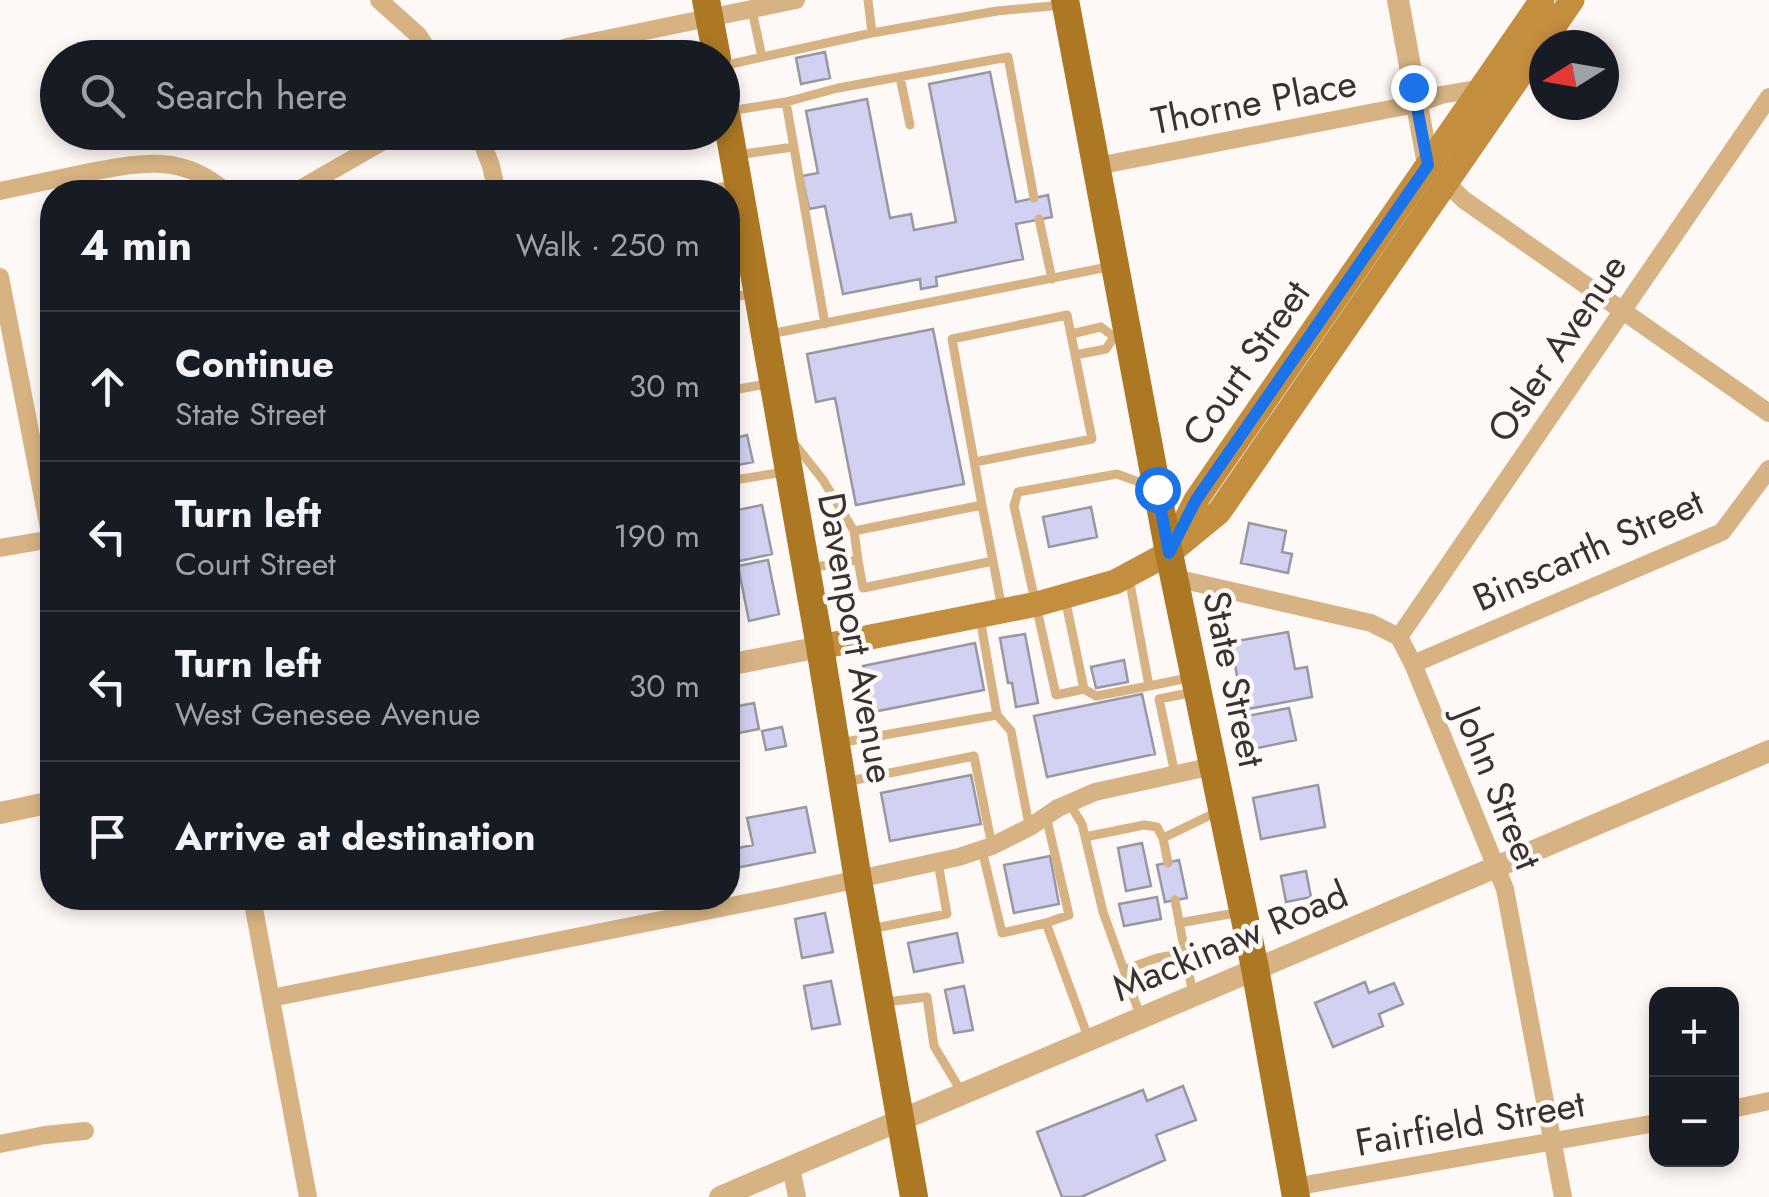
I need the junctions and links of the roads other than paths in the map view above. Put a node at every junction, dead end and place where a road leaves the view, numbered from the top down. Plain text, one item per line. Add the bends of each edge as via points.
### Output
1 (379, 0) edge
2 (796, 0) edge
3 (868, 0) edge
4 (1398, 0) edge
5 (1542, 0) edge
6 (1572, 0) edge
7 (1066, 2) edge
8 (996, 5) edge
9 (708, 9) edge
10 (752, 10) junction
11 (872, 33) junction
12 (421, 40) edge
13 (596, 40) edge
14 (714, 40) edge
15 (762, 57) junction
16 (740, 62) edge
17 (900, 77) junction
18 (1482, 88) junction
19 (1769, 97) edge
20 (740, 101) edge
21 (786, 102) junction
22 (1416, 104) junction
23 (910, 125) dead end
24 (793, 147) junction
25 (368, 150) edge
26 (485, 150) edge
27 (734, 150) edge
28 (735, 156) junction
29 (1097, 166) junction
30 (1437, 174) junction
31 (50, 180) edge
32 (213, 180) edge
33 (316, 180) edge
34 (494, 180) edge
35 (738, 180) edge
36 (40, 182) edge
37 (0, 190) edge
38 (1034, 198) dead end
39 (1039, 219) dead end
40 (740, 261) edge
41 (1116, 266) junction
42 (0, 276) edge
43 (1052, 279) junction
44 (758, 292) junction
45 (740, 296) edge
46 (1621, 312) junction
47 (825, 324) junction
48 (766, 334) junction
49 (1071, 334) junction
50 (1121, 335) junction
51 (1076, 354) junction
52 (774, 382) junction
53 (740, 389) edge
54 (1769, 413) edge
55 (782, 428) junction
56 (976, 462) junction
57 (1769, 468) edge
58 (790, 470) junction
59 (40, 478) edge
60 (740, 480) edge
61 (1157, 489) junction
62 (982, 505) junction
63 (854, 531) junction
64 (40, 541) edge
65 (0, 548) edge
66 (858, 560) junction
67 (993, 561) junction
68 (1172, 566) junction
69 (807, 569) junction
70 (1128, 576) junction
71 (1065, 598) junction
72 (1038, 604) junction
73 (991, 613) junction
74 (1399, 636) junction
75 (820, 647) junction
76 (740, 663) edge
77 (1413, 664) junction
78 (1197, 684) junction
79 (1149, 686) junction
80 (1084, 689) junction
81 (997, 715) junction
82 (836, 744) junction
83 (1769, 751) edge
84 (1213, 766) junction
85 (1175, 774) junction
86 (842, 782) junction
87 (1070, 803) junction
88 (40, 804) edge
89 (1222, 809) junction
90 (0, 812) edge
91 (1046, 816) junction
92 (1030, 827) junction
93 (1085, 837) junction
94 (1163, 838) junction
95 (987, 848) junction
96 (938, 862) junction
97 (1168, 862) dead end
98 (1496, 866) junction
99 (858, 880) junction
100 (1175, 900) dead end
101 (740, 904) edge
102 (254, 910) edge
103 (709, 910) edge
104 (1243, 912) junction
105 (1179, 923) junction
106 (1046, 924) junction
107 (866, 929) junction
108 (1185, 952) junction
109 (1255, 968) junction
110 (1124, 970) junction
111 (1193, 995) junction
112 (271, 998) junction
113 (879, 1003) junction
114 (1141, 1017) junction
115 (1088, 1040) junction
116 (962, 1094) junction
117 (1769, 1102) edge
118 (1739, 1107) edge
119 (899, 1121) junction
120 (1649, 1123) edge
121 (86, 1131) dead end
122 (1552, 1142) junction
123 (0, 1144) edge
124 (792, 1167) junction
125 (1295, 1192) edge
126 (308, 1197) edge
127 (720, 1197) edge
128 (797, 1197) edge
129 (914, 1197) edge
130 (1563, 1197) edge

1 - 12 street
2 - 10 street
3 - 11 lane
4 - 22 street
5 - 18 main road, Court Street
6 - 30 main road, Court Street
7 - 8 lane
7 - 29 main road, State Street
8 - 11 lane
9 - 10 street
9 - 13 street
9 - 14 main road
10 - 15 lane
11 - 15 lane
15 - 16 lane
17 - 21 lane
17 - 23 lane
17 - 38 lane via 1008,57
18 - 22 street, Thorne Place
18 - 30 main road, Court Street
19 - 46 street, Osler Avenue
20 - 21 lane
21 - 24 lane
22 - 29 street, Thorne Place
22 - 30 street
24 - 28 lane
24 - 47 lane
25 - 33 street
26 - 34 street
27 - 28 main road, Davenport Avenue
28 - 35 main road, Davenport Avenue
29 - 41 main road, State Street
30 - 46 street
30 - 68 main road, Court Street via 1219,512
31 - 32 street via 139,162 167,163
36 - 37 street
39 - 43 lane
40 - 44 main road, Davenport Avenue
41 - 43 lane
41 - 50 main road, State Street
42 - 59 street
43 - 47 lane
44 - 45 lane
44 - 48 main road, Davenport Avenue
46 - 54 street
46 - 74 street, Osler Avenue
47 - 48 lane
48 - 52 main road, Davenport Avenue
49 - 50 lane via 1101,327
49 - 51 lane
49 - 56 lane via 1068,315 952,339
50 - 51 lane via 1106,349
50 - 61 main road, State Street
51 - 56 lane via 1092,439
52 - 53 lane
52 - 55 main road, Davenport Avenue
55 - 58 main road, Davenport Avenue
55 - 63 lane
56 - 62 lane
57 - 77 street, Binscarth Street via 1722,532
58 - 60 lane
58 - 69 main road, Davenport Avenue
61 - 68 main road, State Street
61 - 72 lane via 1117,474 1018,492 1014,506
62 - 63 lane
62 - 67 lane
63 - 66 lane
64 - 65 street
66 - 67 lane via 864,588
66 - 69 lane
67 - 73 lane
68 - 70 main road, Court Street
68 - 74 street
68 - 78 main road, State Street
69 - 75 main road, Davenport Avenue
70 - 71 main road, Court Street
70 - 79 lane
71 - 72 main road, Court Street
71 - 80 lane
72 - 73 main road, Court Street
72 - 80 lane via 1056,694
73 - 75 main road, Court Street
73 - 81 lane
74 - 77 street, John Street
75 - 76 street
75 - 82 main road, Davenport Avenue
77 - 98 street, John Street
78 - 79 lane
78 - 84 main road, State Street
78 - 85 lane via 1159,699
79 - 80 lane via 1096,696
81 - 82 lane
81 - 92 lane via 1011,731
82 - 86 main road, Davenport Avenue
83 - 98 street, Mackinaw Road
84 - 85 street
84 - 89 main road, State Street
85 - 87 street
86 - 95 lane via 974,756
86 - 99 main road, Davenport Avenue
87 - 91 street
87 - 93 lane
88 - 90 street
89 - 94 lane
89 - 104 main road, State Street
91 - 92 street
91 - 106 lane via 1069,915
92 - 95 street
93 - 94 lane via 1144,826 1157,827
93 - 110 lane
94 - 97 lane
95 - 96 street
95 - 106 lane via 1002,933
96 - 99 street
96 - 107 lane via 947,914
98 - 109 street, Mackinaw Road
98 - 122 street, John Street
99 - 101 street
99 - 107 main road, Davenport Avenue
100 - 105 lane
102 - 112 street
103 - 112 street
104 - 105 lane
104 - 109 main road, State Street
105 - 108 lane
106 - 115 lane
107 - 113 main road, Davenport Avenue
108 - 110 lane
108 - 111 lane
109 - 111 street, Mackinaw Road
109 - 125 main road, State Street
110 - 114 lane
111 - 114 street, Mackinaw Road
112 - 126 street
113 - 116 lane via 927,996 934,1046
113 - 119 main road, Davenport Avenue
114 - 115 street, Mackinaw Road
115 - 116 street, Mackinaw Road
116 - 119 street, Mackinaw Road
117 - 118 street
119 - 124 street, Mackinaw Road
119 - 129 main road, Davenport Avenue
120 - 122 street, Fairfield Street
121 - 123 street
122 - 125 street, Fairfield Street
122 - 130 street, John Street
124 - 127 street, Mackinaw Road
124 - 128 street

